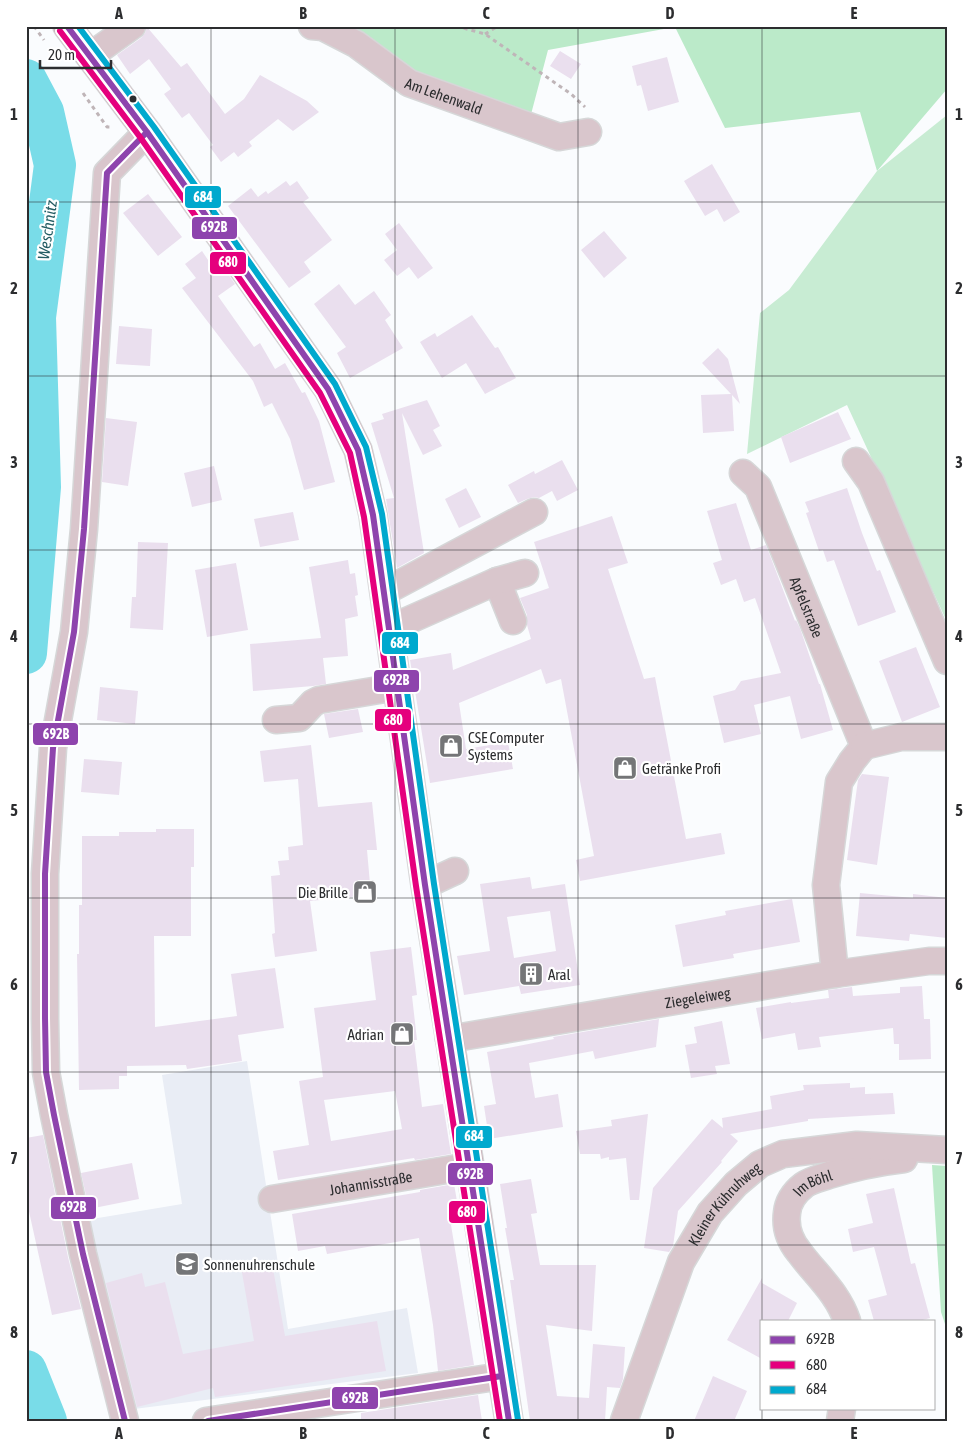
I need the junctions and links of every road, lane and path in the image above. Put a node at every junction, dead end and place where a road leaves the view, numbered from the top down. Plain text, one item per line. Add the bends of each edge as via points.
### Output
1 (67, 26) edge
2 (132, 26) edge
3 (312, 26) edge
4 (456, 26) edge
5 (498, 26) edge
6 (758, 26) edge
7 (770, 26) edge
8 (485, 34) junction
9 (90, 56) junction
10 (147, 132) junction
11 (588, 132) joint
12 (856, 461) dead end
13 (743, 473) dead end
14 (534, 512) dead end
15 (525, 573) dead end
16 (497, 581) junction
17 (384, 592) junction
18 (513, 621) dead end
19 (389, 629) junction
20 (947, 661) edge
21 (397, 687) junction
22 (276, 720) dead end
23 (947, 737) edge
24 (864, 746) junction
25 (455, 871) dead end
26 (425, 885) junction
27 (947, 961) edge
28 (835, 974) junction
29 (449, 1039) junction
30 (947, 1151) edge
31 (470, 1166) junction
32 (272, 1199) dead end
33 (847, 1320) edge
34 (502, 1376) junction
35 (126, 1421) edge
36 (206, 1421) edge
37 (509, 1421) edge
38 (624, 1421) edge

1 - 9 main road
2 - 9 street
3 - 11 street, Am Lehenwald via 323,27 356,44 409,84 559,138
4 - 8 path
5 - 8 path
6 - 7 path
8 - 11 path via 593,114 595,123
9 - 10 main road
10 - 17 main road via 328,389 358,450 373,515
10 - 35 street via 107,173 84,529 74,632 53,748 45,874 46,1072 83,1254
12 - 20 street via 871,482
13 - 24 street, Apfelstraße via 758,487
14 - 17 street
15 - 16 street
16 - 18 street
16 - 19 street
17 - 19 main road
19 - 21 main road
21 - 22 street via 318,700 299,718
21 - 26 main road
23 - 24 street via 900,737
24 - 28 street via 839,782 827,876
25 - 26 street
26 - 29 main road
27 - 28 street, Ziegeleiweg
28 - 29 street, Ziegeleiweg
29 - 31 main road
30 - 33 street, Im Böhl via 853,1167 806,1184 791,1198 786,1220 793,1244 842,1306
30 - 38 street, Kleiner Kühruhweg via 857,1145 783,1154 760,1164 736,1184 710,1213 681,1262
31 - 32 street, Johannisstraße
31 - 34 main road
34 - 36 street
34 - 37 main road

